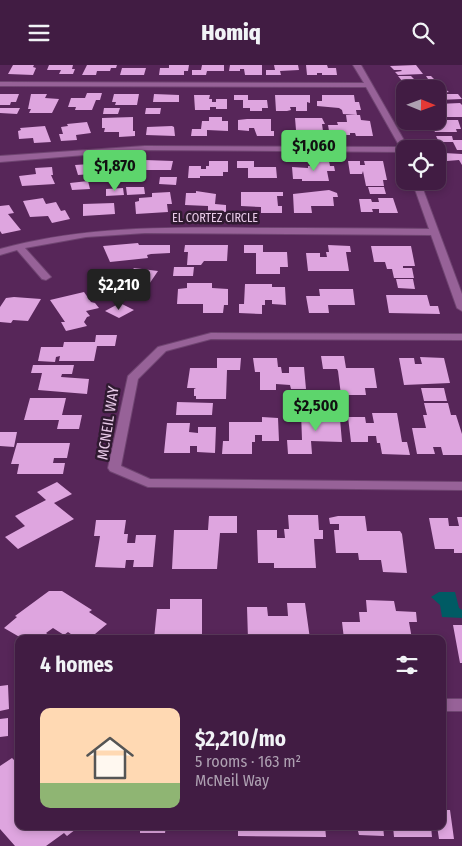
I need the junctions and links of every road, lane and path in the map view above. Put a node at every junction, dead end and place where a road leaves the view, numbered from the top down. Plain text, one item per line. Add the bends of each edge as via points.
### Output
1 (358, 65) edge
2 (0, 84) edge
3 (369, 85) junction
4 (400, 140) edge
5 (396, 149) edge
6 (0, 159) edge
7 (419, 190) edge
8 (433, 232) junction
9 (18, 246) junction
10 (0, 252) edge
11 (46, 277) dead end
12 (462, 308) edge
13 (462, 337) edge
14 (462, 486) edge
15 (446, 705) edge
16 (462, 705) edge

1 - 3 street
2 - 3 street
3 - 4 street
5 - 6 street via 145,148
7 - 8 street
8 - 9 street, EL CORTEZ CIRCLE via 100,232
8 - 12 street
9 - 10 street, EL CORTEZ CIRCLE
9 - 11 street
13 - 14 street, MCNEIL WAY via 211,336 162,349 132,378 114,468 148,483
15 - 16 street

